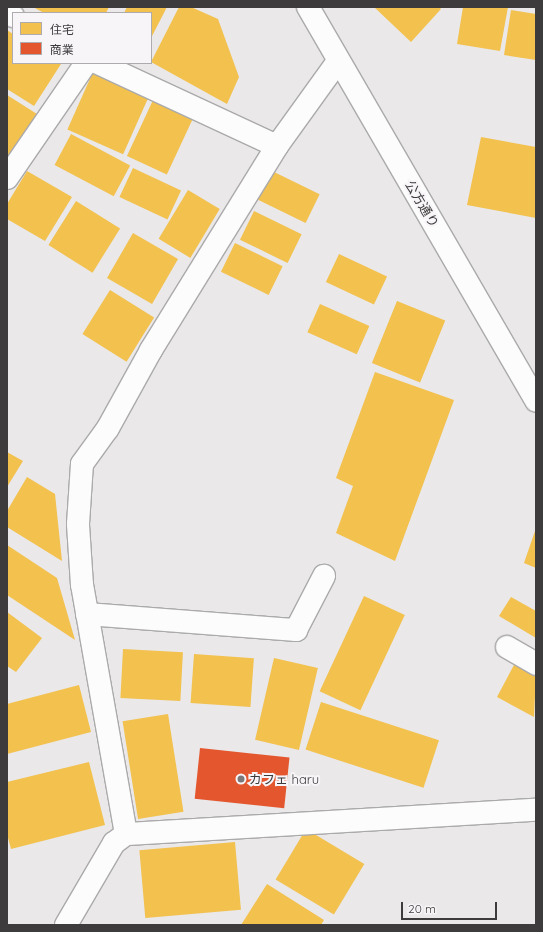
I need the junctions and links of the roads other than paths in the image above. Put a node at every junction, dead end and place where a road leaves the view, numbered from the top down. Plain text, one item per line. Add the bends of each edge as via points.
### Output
1 (308, 7) edge
2 (338, 62) junction
3 (85, 64) edge
4 (100, 64) edge
5 (277, 146) junction
6 (7, 178) edge
7 (536, 401) edge
8 (324, 576) dead end
9 (87, 614) junction
10 (507, 647) dead end
11 (536, 664) edge
12 (536, 810) edge
13 (126, 834) junction
14 (66, 925) edge

1 - 2 street, 公方通り
2 - 5 street
2 - 7 street, 公方通り
3 - 6 street
4 - 5 street
5 - 9 street via 151,350 108,428 82,464 78,524
8 - 9 street via 296,630
9 - 13 street
10 - 11 street
12 - 13 street
13 - 14 street via 114,843

